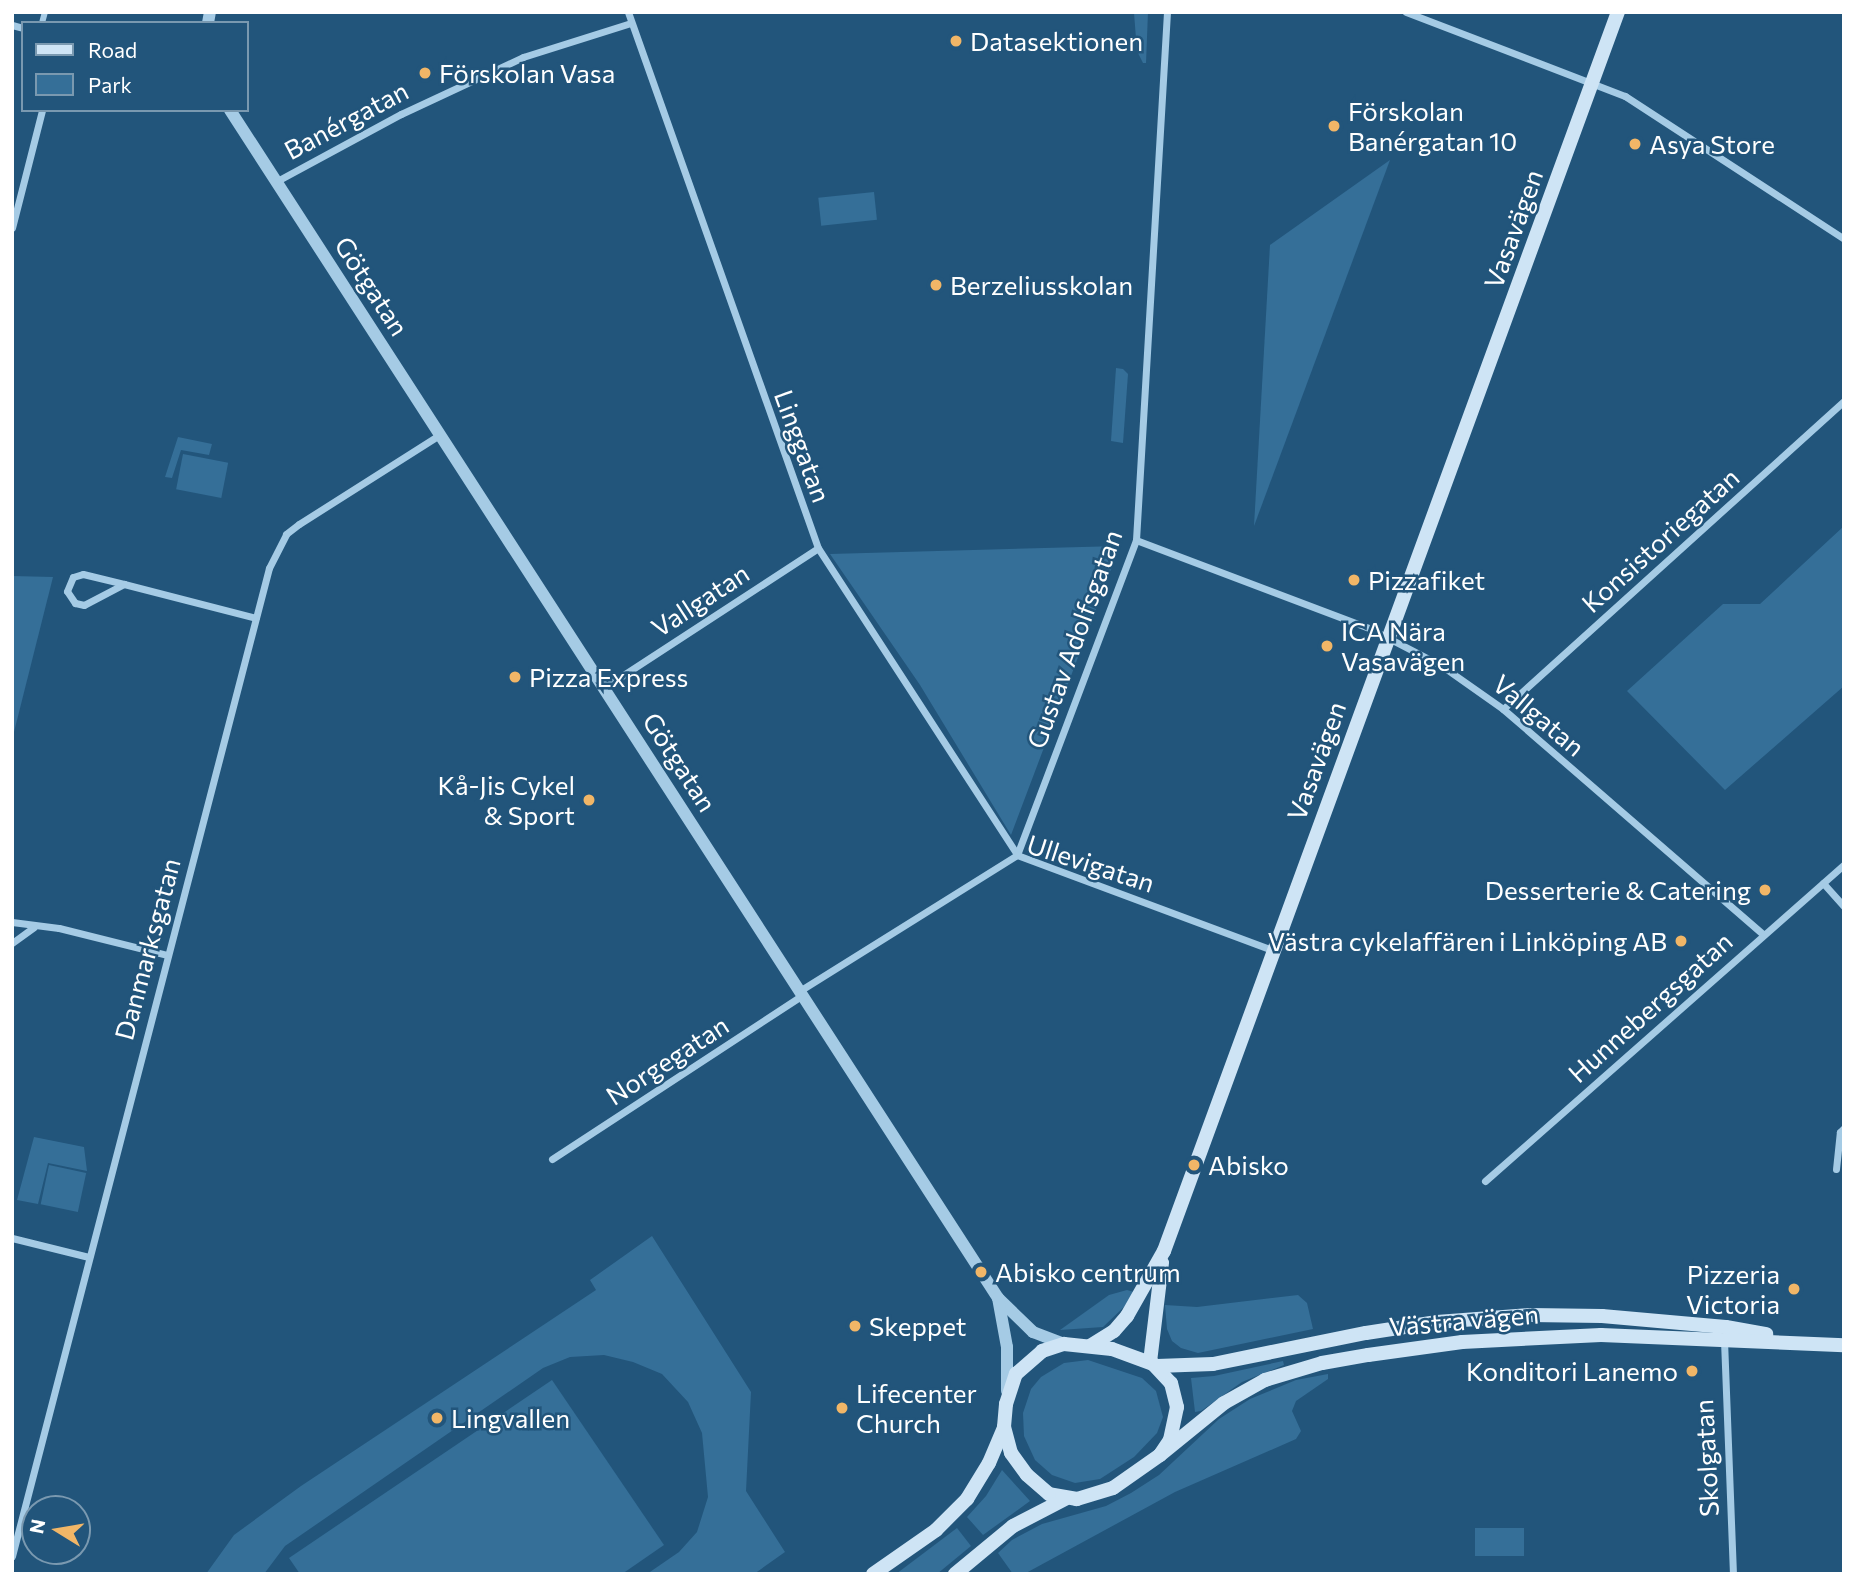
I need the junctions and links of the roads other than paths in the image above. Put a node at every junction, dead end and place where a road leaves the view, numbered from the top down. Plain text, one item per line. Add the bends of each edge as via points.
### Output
1 (628, 12) edge
2 (1167, 12) edge
3 (1406, 12) edge
4 (1618, 12) edge
5 (631, 23) junction
6 (1592, 82) junction
7 (41, 112) edge
8 (231, 112) edge
9 (277, 181) junction
10 (12, 228) edge
11 (1844, 239) edge
12 (1844, 401) edge
13 (441, 434) junction
14 (1136, 540) junction
15 (818, 548) junction
16 (124, 584) junction
17 (256, 618) junction
18 (1388, 636) junction
19 (605, 687) junction
20 (1503, 709) junction
21 (1017, 855) junction
22 (1844, 866) edge
23 (1823, 883) junction
24 (1844, 906) edge
25 (12, 922) edge
26 (34, 927) junction
27 (1763, 934) junction
28 (12, 943) edge
29 (1273, 950) junction
30 (167, 955) junction
31 (802, 992) junction
32 (1844, 1128) edge
33 (552, 1159) dead end
34 (1836, 1169) dead end
35 (1485, 1181) dead end
36 (12, 1238) edge
37 (1164, 1251) junction
38 (89, 1257) junction
39 (998, 1298) junction
40 (1724, 1340) junction
41 (1801, 1341) junction
42 (1063, 1344) junction
43 (1844, 1345) edge
44 (1090, 1346) junction
45 (1153, 1364) junction
46 (1006, 1404) junction
47 (1004, 1427) junction
48 (1160, 1455) junction
49 (1065, 1499) junction
50 (12, 1556) edge
51 (873, 1574) edge
52 (954, 1574) edge
53 (1733, 1574) edge

1 - 5 street, Linggatan
2 - 14 street, Gustav Adolfsgatan
3 - 6 street
4 - 6 main road, Vasavägen
5 - 9 street, Banérgatan via 523,57 401,114
5 - 15 street, Linggatan
6 - 11 street via 1625,96
6 - 18 main road, Vasavägen
7 - 10 street
8 - 9 street, Götgatan
9 - 13 street, Götgatan
12 - 20 street, Konsistoriegatan
13 - 17 street, Danmarksgatan via 286,534 269,568
13 - 19 street, Götgatan
14 - 18 street, Vallgatan
14 - 21 street, Gustav Adolfsgatan
15 - 19 street, Vallgatan
15 - 21 street, Linggatan
16 - 16 street via 83,574 73,577 67,591 75,603 84,605
16 - 17 street
17 - 30 street, Danmarksgatan
18 - 20 street, Vallgatan via 1442,666
18 - 29 main road, Vasavägen
19 - 31 street, Götgatan
20 - 27 street, Vallgatan
21 - 29 street, Ullevigatan
21 - 31 street, Ullevigatan
22 - 23 street, Hunnebergsgatan
23 - 24 street
23 - 27 street, Hunnebergsgatan
25 - 26 street
26 - 28 street
26 - 30 street via 59,928
27 - 35 street, Hunnebergsgatan
29 - 37 main road, Vasavägen
30 - 38 street, Danmarksgatan
31 - 33 street, Norgegatan
31 - 39 street, Götgatan
32 - 34 street
36 - 38 street
37 - 44 main road, Vasavägen via 1121,1324
37 - 45 main road, Vasavägen via 1152,1326
38 - 50 street, Danmarksgatan
39 - 42 street, Götgatan via 1033,1332
39 - 46 street, Götgatan via 1007,1347
40 - 41 main road, Västra vägen
40 - 48 main road, Västra vägen via 1531,1337 1462,1342 1322,1363 1243,1391
40 - 53 street, Skolgatan
41 - 43 main road, Västra vägen
41 - 45 main road, Västra vägen via 1726,1327 1530,1315 1437,1322 1213,1364
42 - 44 main road
42 - 46 main road via 1042,1351 1025,1364 1012,1383
44 - 45 main road
45 - 48 main road via 1171,1383 1177,1406 1170,1440
46 - 47 main road
47 - 49 main road via 1018,1466 1039,1487
47 - 51 main road via 989,1464 967,1499 936,1530
48 - 49 main road via 1098,1494
49 - 52 main road via 1013,1526

